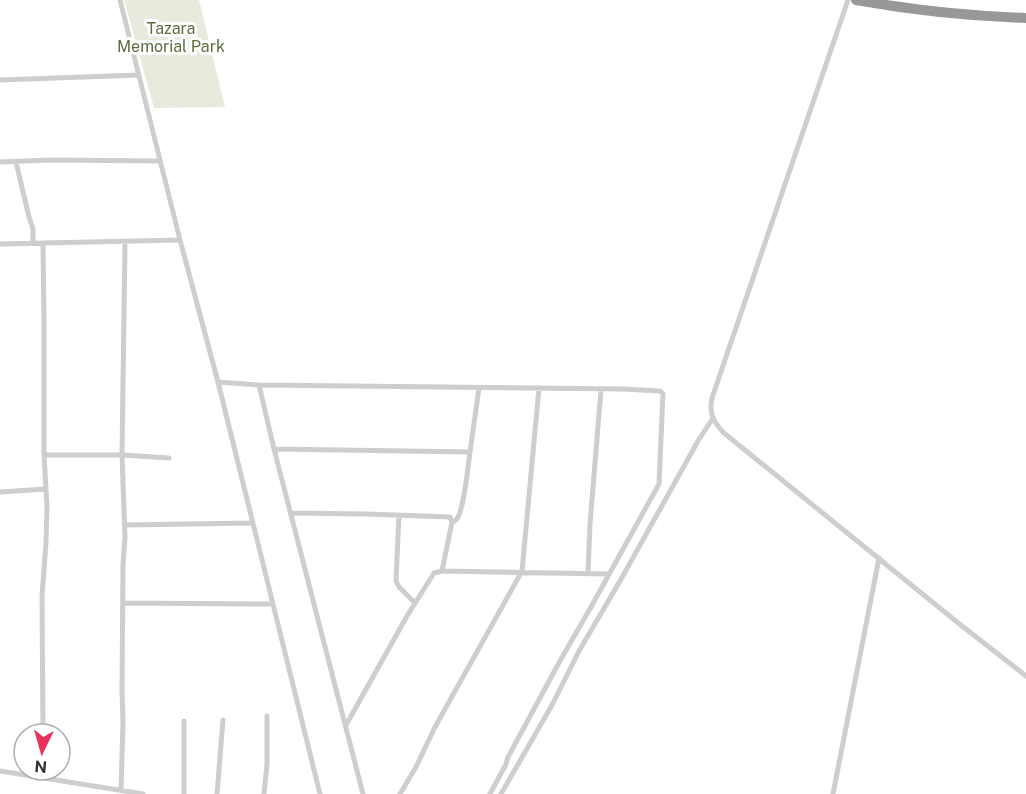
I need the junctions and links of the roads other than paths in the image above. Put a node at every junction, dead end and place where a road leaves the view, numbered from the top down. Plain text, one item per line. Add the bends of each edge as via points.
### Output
1 (120, 0) edge
2 (848, 0) edge
3 (856, 0) edge
4 (904, 4) edge
5 (1026, 18) edge
6 (139, 75) junction
7 (0, 80) edge
8 (160, 161) junction
9 (0, 162) edge
10 (16, 162) junction
11 (180, 240) junction
12 (125, 242) junction
13 (33, 243) junction
14 (43, 243) junction
15 (0, 244) edge
16 (218, 382) junction
17 (259, 385) junction
18 (479, 387) junction
19 (539, 388) junction
20 (601, 390) junction
21 (713, 418) junction
22 (274, 449) junction
23 (470, 452) junction
24 (44, 455) junction
25 (122, 455) junction
26 (169, 458) dead end
27 (46, 489) junction
28 (0, 492) edge
29 (291, 513) junction
30 (399, 515) junction
31 (452, 522) junction
32 (253, 523) junction
33 (125, 525) junction
34 (630, 536) junction
35 (644, 537) junction
36 (879, 558) junction
37 (442, 571) junction
38 (521, 573) junction
39 (588, 573) junction
40 (609, 574) junction
41 (123, 603) junction
42 (415, 603) junction
43 (272, 604) junction
44 (1026, 676) edge
45 (267, 716) dead end
46 (223, 720) dead end
47 (184, 721) dead end
48 (43, 722) edge
49 (346, 725) junction
50 (68, 782) edge
51 (121, 790) junction
52 (143, 794) edge
53 (184, 794) edge
54 (217, 794) edge
55 (264, 794) edge
56 (320, 794) edge
57 (363, 794) edge
58 (400, 794) edge
59 (490, 794) edge
60 (501, 794) edge
61 (833, 794) edge

1 - 6 street
2 - 21 street via 712,398
3 - 4 highway
4 - 5 highway via 956,15
6 - 7 street
6 - 8 street
8 - 10 street
8 - 11 street
9 - 10 street
10 - 13 street
11 - 12 street
11 - 16 street
12 - 14 street
12 - 25 street
13 - 14 street
13 - 15 street
14 - 24 street
16 - 17 street
16 - 32 street
17 - 18 street
17 - 22 street
18 - 19 street
18 - 23 street
19 - 20 street
19 - 38 street
20 - 34 street via 663,394 659,484
20 - 39 street
21 - 35 street
21 - 36 street via 724,432
22 - 23 street
22 - 29 street
23 - 31 street via 461,508
24 - 25 street
24 - 27 street
25 - 26 street
25 - 33 street
27 - 28 street
27 - 48 street
29 - 30 street
29 - 49 street
30 - 31 street via 450,517
30 - 42 street via 396,580
31 - 37 street
32 - 33 street
32 - 43 street
33 - 41 street
34 - 35 street
34 - 40 street
35 - 60 street
36 - 44 street
36 - 61 street
37 - 38 street
37 - 42 street via 434,573
38 - 39 street
38 - 58 street
39 - 40 street
40 - 59 street
41 - 43 street
41 - 51 street
42 - 49 street
43 - 56 street
45 - 55 street
46 - 54 street
47 - 53 street
49 - 57 street
50 - 51 street
51 - 52 street

